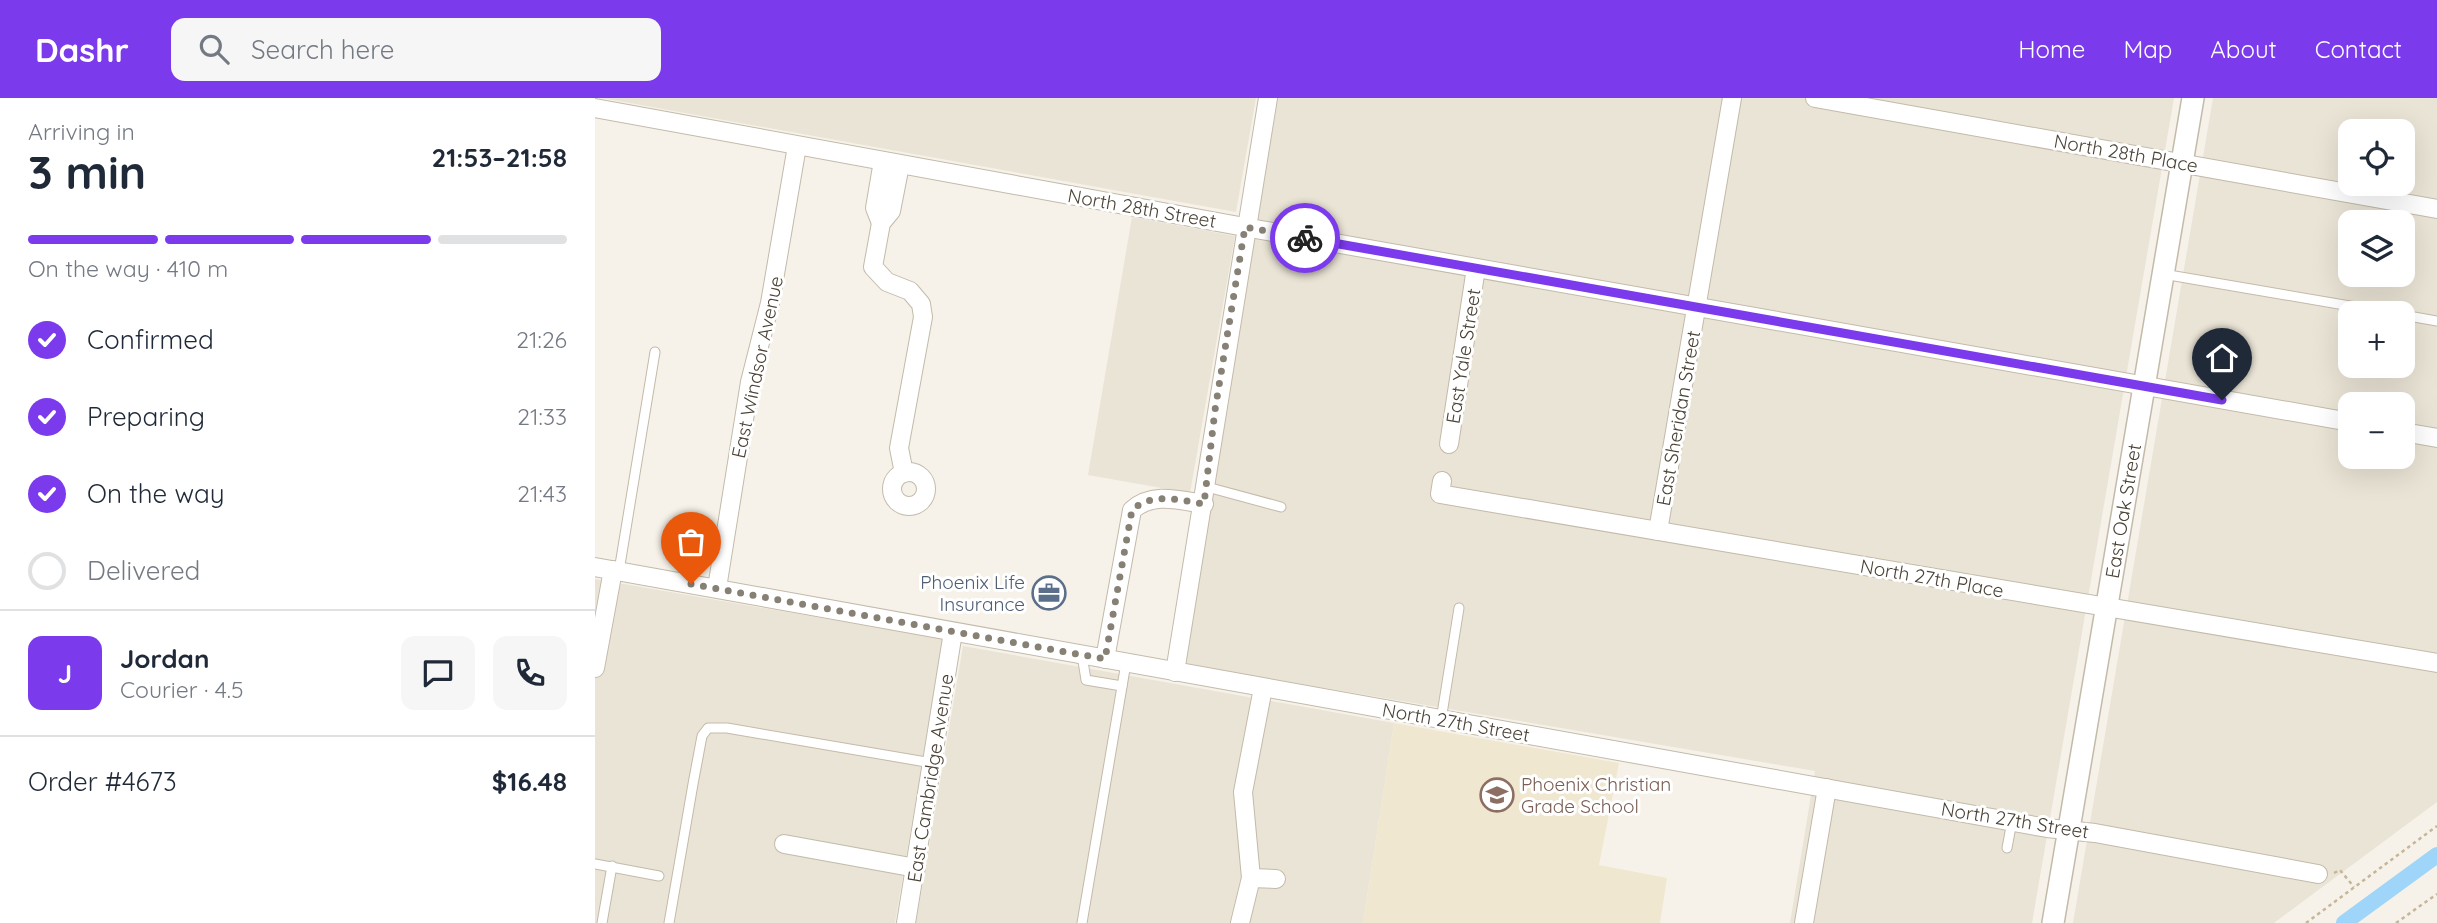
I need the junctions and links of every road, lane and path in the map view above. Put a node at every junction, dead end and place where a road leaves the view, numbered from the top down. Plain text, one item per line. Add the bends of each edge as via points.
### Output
1 (1268, 98) edge
2 (1732, 98) edge
3 (1815, 98) edge
4 (2193, 98) edge
5 (595, 108) edge
6 (797, 146) junction
7 (2182, 162) junction
8 (892, 163) junction
9 (2437, 209) edge
10 (1245, 227) junction
11 (1476, 268) junction
12 (2164, 274) junction
13 (2338, 304) edge
14 (1696, 308) junction
15 (2415, 317) edge
16 (2437, 321) edge
17 (655, 352) dead end
18 (2144, 386) junction
19 (2338, 420) edge
20 (2415, 434) edge
21 (2437, 438) edge
22 (1449, 444) dead end
23 (904, 473) dead end
24 (1442, 481) dead end
25 (1206, 495) junction
26 (1281, 507) dead end
27 (1658, 531) junction
28 (595, 567) edge
29 (616, 571) junction
30 (717, 588) junction
31 (2107, 607) junction
32 (1459, 608) dead end
33 (953, 632) junction
34 (1082, 655) junction
35 (1105, 659) junction
36 (1126, 663) junction
37 (2437, 663) edge
38 (595, 668) edge
39 (1175, 672) junction
40 (1122, 686) junction
41 (1263, 688) junction
42 (1441, 720) junction
43 (932, 763) junction
44 (1827, 788) junction
45 (2012, 821) junction
46 (2437, 826) edge
47 (2069, 830) junction
48 (784, 844) dead end
49 (2007, 848) dead end
50 (595, 864) edge
51 (612, 866) junction
52 (916, 867) junction
53 (2318, 874) dead end
54 (659, 876) dead end
55 (2346, 877) dead end
56 (1251, 878) junction
57 (1276, 879) dead end
58 (2354, 887) junction
59 (2437, 894) edge
60 (602, 923) edge
61 (669, 923) edge
62 (907, 923) edge
63 (1082, 923) edge
64 (1240, 923) edge
65 (1804, 923) edge
66 (2053, 923) edge
67 (2306, 923) edge
68 (2396, 923) edge

1 - 10 street
2 - 14 street, East Sheridan Street
3 - 7 street, North 28th Place
4 - 7 street, East Oak Street
5 - 6 street, North 28th Street
6 - 8 street, North 28th Street
6 - 30 street, East Windsor Avenue via 770,303 750,382
7 - 9 street, North 28th Place
7 - 12 street, East Oak Street
8 - 10 street, North 28th Street
8 - 23 street via 875,208 881,223 873,267 887,282 910,291 921,303 923,317 899,448
10 - 11 street, North 28th Street
10 - 25 street
11 - 14 street, North 28th Street
11 - 22 street, East Yale Street
12 - 13 lane
12 - 18 street, East Oak Street
14 - 18 street, North 28th Street
14 - 27 street, East Sheridan Street
15 - 16 lane
17 - 29 lane
18 - 19 street, North 28th Street
18 - 31 street, East Oak Street
20 - 21 street
24 - 27 street, North 27th Place via 1440,494
25 - 26 lane
25 - 35 street via 1144,500 1132,510
25 - 39 street
27 - 31 street, North 27th Place
28 - 29 street, North 27th Street
29 - 30 street, North 27th Street
29 - 38 street
30 - 33 street, North 27th Street
31 - 37 street, North 27th Place
31 - 47 street, East Oak Street
32 - 42 lane
33 - 34 street, North 27th Street
33 - 43 street, East Cambridge Avenue
34 - 35 street, North 27th Street
34 - 40 lane via 1086,680
35 - 36 street, North 27th Street
36 - 39 street, North 27th Street
36 - 40 lane
39 - 41 street, North 27th Street
40 - 63 lane
41 - 42 street, North 27th Street
41 - 56 street via 1243,792
42 - 44 street, North 27th Street
43 - 52 street, East Cambridge Avenue
43 - 61 lane via 708,728 702,736
44 - 45 street, North 27th Street
44 - 65 street
45 - 47 street, North 27th Street
45 - 49 lane
46 - 58 path
47 - 53 street, North 27th Street
47 - 66 street, East Oak Street
48 - 52 street
50 - 51 lane
51 - 54 lane
51 - 60 lane
52 - 62 street, East Cambridge Avenue
55 - 58 path
56 - 57 street
56 - 64 street
58 - 67 path
59 - 68 path

